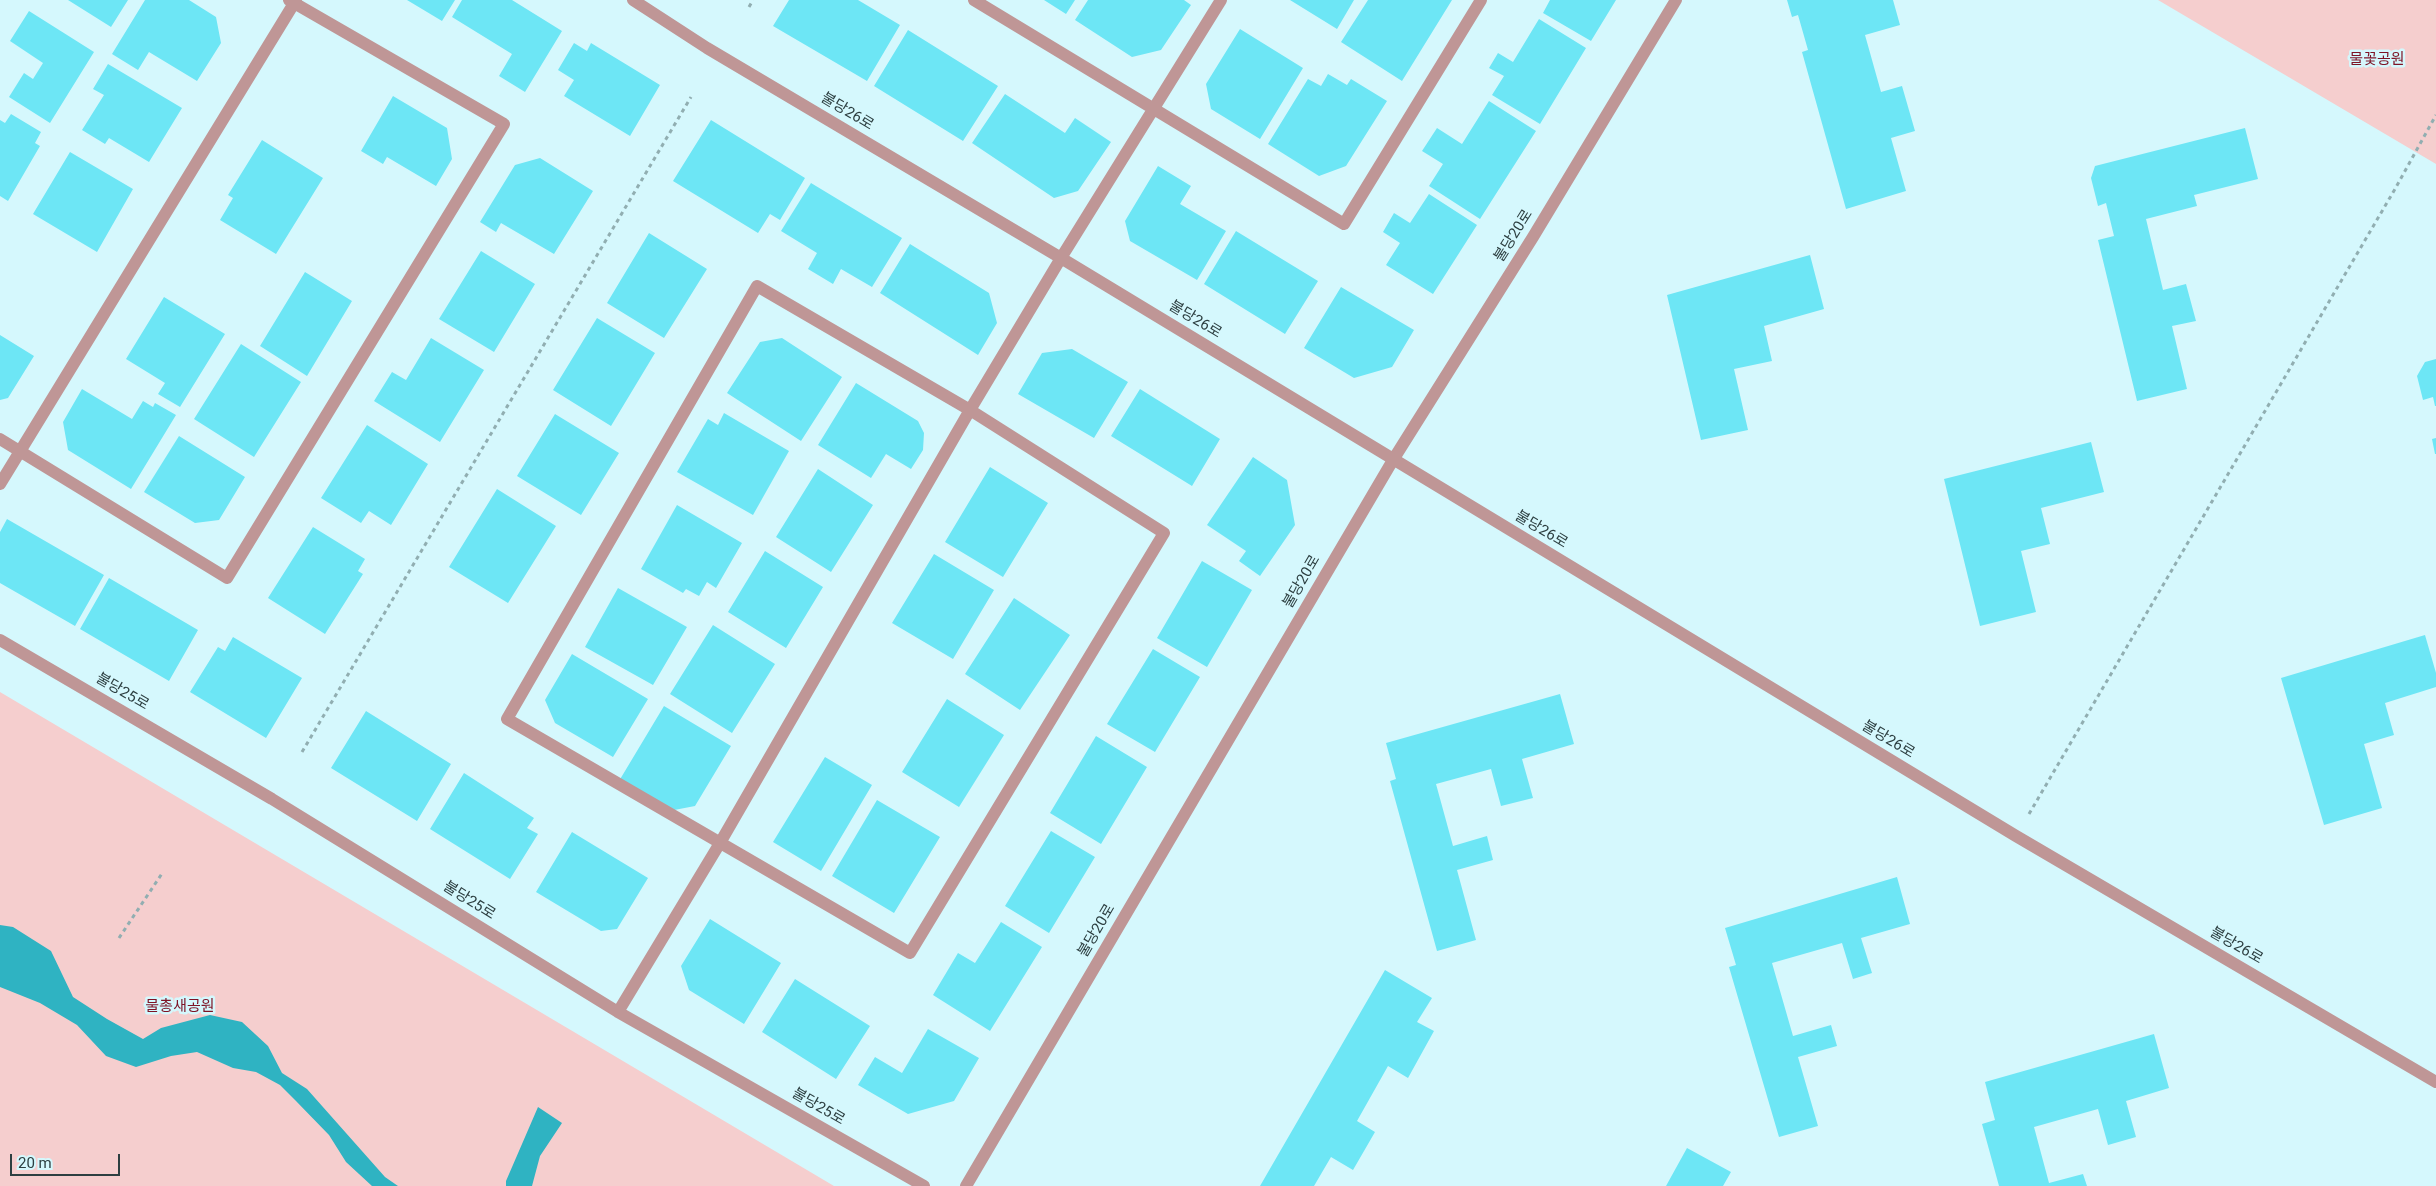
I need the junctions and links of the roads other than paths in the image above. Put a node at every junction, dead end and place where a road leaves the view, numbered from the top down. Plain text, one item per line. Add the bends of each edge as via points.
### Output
1 (633, 0) edge
2 (974, 0) edge
3 (1221, 0) edge
4 (1481, 0) edge
5 (1676, 0) edge
6 (293, 1) edge
7 (1154, 109) junction
8 (1060, 258) junction
9 (970, 410) junction
10 (0, 439) edge
11 (19, 451) junction
12 (1393, 460) junction
13 (0, 484) edge
14 (0, 640) edge
15 (720, 843) junction
16 (618, 1012) junction
17 (2436, 1082) edge
18 (924, 1186) edge
19 (966, 1186) edge

1 - 8 street, 불당26로 via 707,48
2 - 7 street
3 - 7 street
4 - 7 street via 1344,224
5 - 12 street, 불당20로
6 - 11 street
6 - 11 street via 504,124 227,578
7 - 8 street
8 - 9 street
8 - 12 street, 불당26로
9 - 15 street
9 - 15 street via 1164,533 910,953
9 - 15 street via 757,286 507,719
10 - 11 street
11 - 13 street
12 - 17 street, 불당26로 via 2016,836
12 - 19 street, 불당20로
14 - 16 street, 불당25로 via 272,799
15 - 16 street
16 - 18 street, 불당25로

